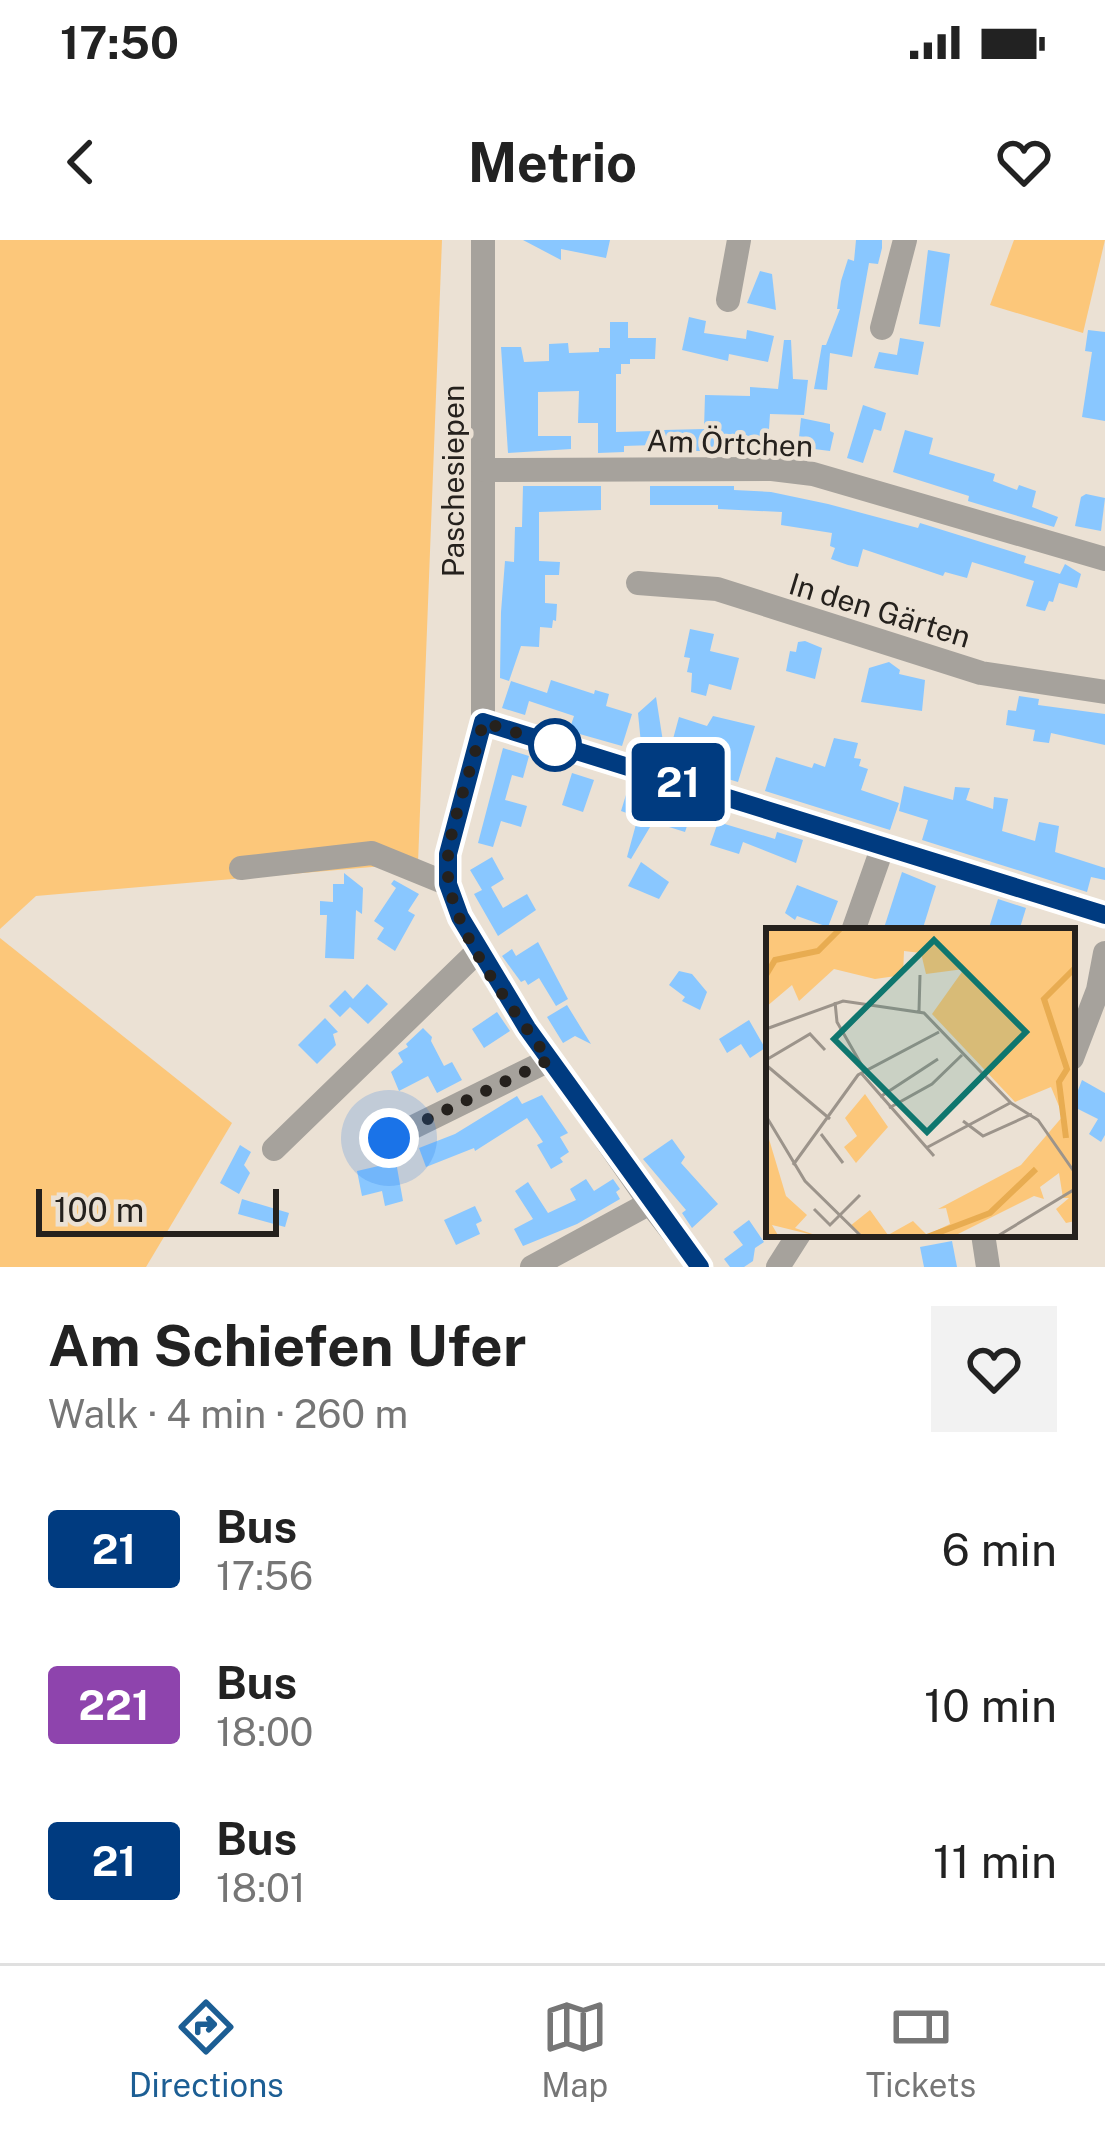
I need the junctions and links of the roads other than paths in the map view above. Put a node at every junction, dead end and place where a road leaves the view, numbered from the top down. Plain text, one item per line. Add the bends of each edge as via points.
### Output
1 (483, 240) edge
2 (739, 240) edge
3 (905, 240) edge
4 (728, 300) dead end
5 (881, 328) dead end
6 (484, 470) junction
7 (1105, 559) edge
8 (638, 584) dead end
9 (1105, 692) edge
10 (483, 722) junction
11 (883, 846) junction
12 (241, 868) dead end
13 (448, 884) junction
14 (1105, 915) edge
15 (854, 928) edge
16 (478, 951) junction
17 (1105, 953) edge
18 (1075, 1050) edge
19 (549, 1060) junction
20 (389, 1138) dead end
21 (274, 1149) dead end
22 (650, 1202) junction
23 (797, 1237) edge
24 (983, 1237) edge
25 (532, 1267) edge
26 (700, 1267) edge
27 (778, 1267) edge
28 (988, 1267) edge

1 - 6 street, Paschesiepen
2 - 4 street
3 - 5 street
6 - 7 street, Am Örtchen via 813,473
6 - 10 street, Paschesiepen
8 - 9 street, In den Gärten via 717,589 981,673
10 - 11 street
10 - 13 street, Paschesiepen via 448,854
11 - 14 street
11 - 15 street
12 - 13 street via 372,853
13 - 16 street
16 - 19 street
16 - 21 street
17 - 18 street
19 - 20 street
19 - 22 street
22 - 25 street
22 - 26 street
23 - 27 street
24 - 28 street

